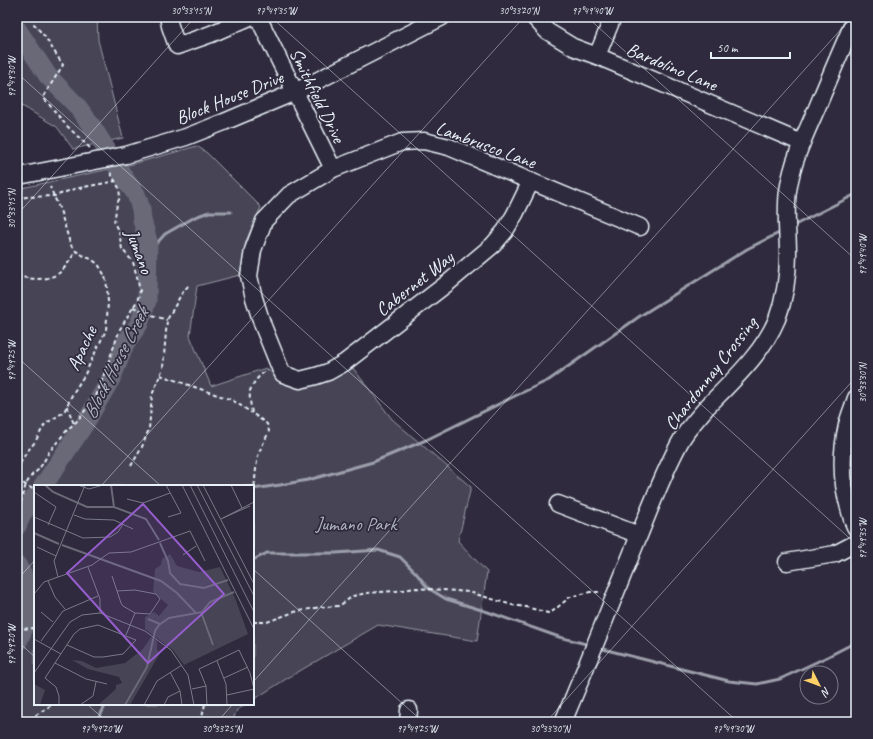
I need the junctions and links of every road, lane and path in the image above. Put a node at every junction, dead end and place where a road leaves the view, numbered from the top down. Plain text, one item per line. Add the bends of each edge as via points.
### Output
1 (31, 17) edge
2 (168, 17) edge
3 (250, 17) edge
4 (258, 17) edge
5 (442, 17) edge
6 (534, 17) edge
7 (613, 17) edge
8 (856, 17) edge
9 (597, 56) junction
10 (295, 92) junction
11 (802, 143) junction
12 (96, 153) dead end
13 (109, 169) dead end
14 (333, 169) junction
15 (18, 176) edge
16 (116, 181) junction
17 (530, 181) junction
18 (50, 187) dead end
19 (55, 196) junction
20 (17, 199) edge
21 (640, 227) dead end
22 (76, 251) junction
23 (17, 275) edge
24 (189, 285) dead end
25 (134, 307) junction
26 (167, 320) junction
27 (278, 365) junction
28 (160, 375) junction
29 (292, 377) joint
30 (856, 398) edge
31 (67, 406) junction
32 (252, 413) junction
33 (74, 424) junction
34 (131, 466) dead end
35 (17, 469) edge
36 (17, 480) edge
37 (26, 484) junction
38 (33, 489) dead end
39 (254, 491) edge
40 (558, 504) dead end
41 (17, 509) edge
42 (856, 528) edge
43 (639, 535) junction
44 (856, 543) edge
45 (787, 562) dead end
46 (615, 594) junction
47 (20, 602) dead end
48 (254, 622) edge
49 (17, 623) edge
50 (34, 628) edge
51 (17, 629) edge
52 (51, 705) edge
53 (205, 705) edge
54 (33, 722) edge
55 (201, 722) edge
56 (563, 722) edge

1 - 12 path via 63,65 43,97 66,125
2 - 3 street via 177,46
4 - 10 street, Smithfield Drive
5 - 10 street, Block House Drive
6 - 9 street, Bardolino Lane via 547,31 573,47
7 - 9 street
8 - 11 street, Chardonnay Crossing
9 - 11 street, Bardolino Lane
10 - 14 street, Smithfield Drive
10 - 15 street, Block House Drive, bridge via 186,137 126,155
11 - 43 street, Chardonnay Crossing via 792,170 788,191 787,273 784,296 777,318 767,339 752,359 688,429 661,482
13 - 16 path, Jumano
14 - 17 street, Lambrusco Lane via 402,142 424,141 449,147
14 - 27 street, Lambrusco Lane via 289,195 264,221 253,250 249,276 263,326
16 - 19 path via 74,189
16 - 25 path, Jumano via 120,197 114,223 119,232 122,249 133,262 140,292
17 - 21 street, Lambrusco Lane
17 - 29 street, Cabernet Way via 505,231 493,245 449,282 344,363 316,376 300,380
18 - 19 path
19 - 20 path
19 - 22 path via 70,243
22 - 23 path via 60,273 51,277 33,279
22 - 31 path, Apache via 98,264 105,276 108,318 106,330
24 - 26 path
25 - 26 path
25 - 33 path, Jumano via 120,329 96,396
26 - 28 path via 163,368
27 - 29 street, Lambrusco Lane via 283,374
27 - 32 path via 264,372 256,380 250,392
28 - 32 path via 232,400
28 - 34 path via 152,395 149,429
30 - 42 street via 847,424 843,468 848,506
31 - 33 path
31 - 35 path, Apache via 64,412 45,424
32 - 39 path via 267,424 269,431 258,454
33 - 37 path, Jumano via 49,452
36 - 37 path
37 - 38 path
37 - 41 path, Jumano
40 - 43 street
43 - 46 street, Chardonnay Crossing
44 - 45 street via 835,554
46 - 48 path via 590,592 570,597 548,613 469,592 416,588 367,593 353,596 339,606 294,612 267,622
46 - 56 street, Chardonnay Crossing
47 - 49 path
50 - 51 path
52 - 54 path via 36,715
53 - 55 path

